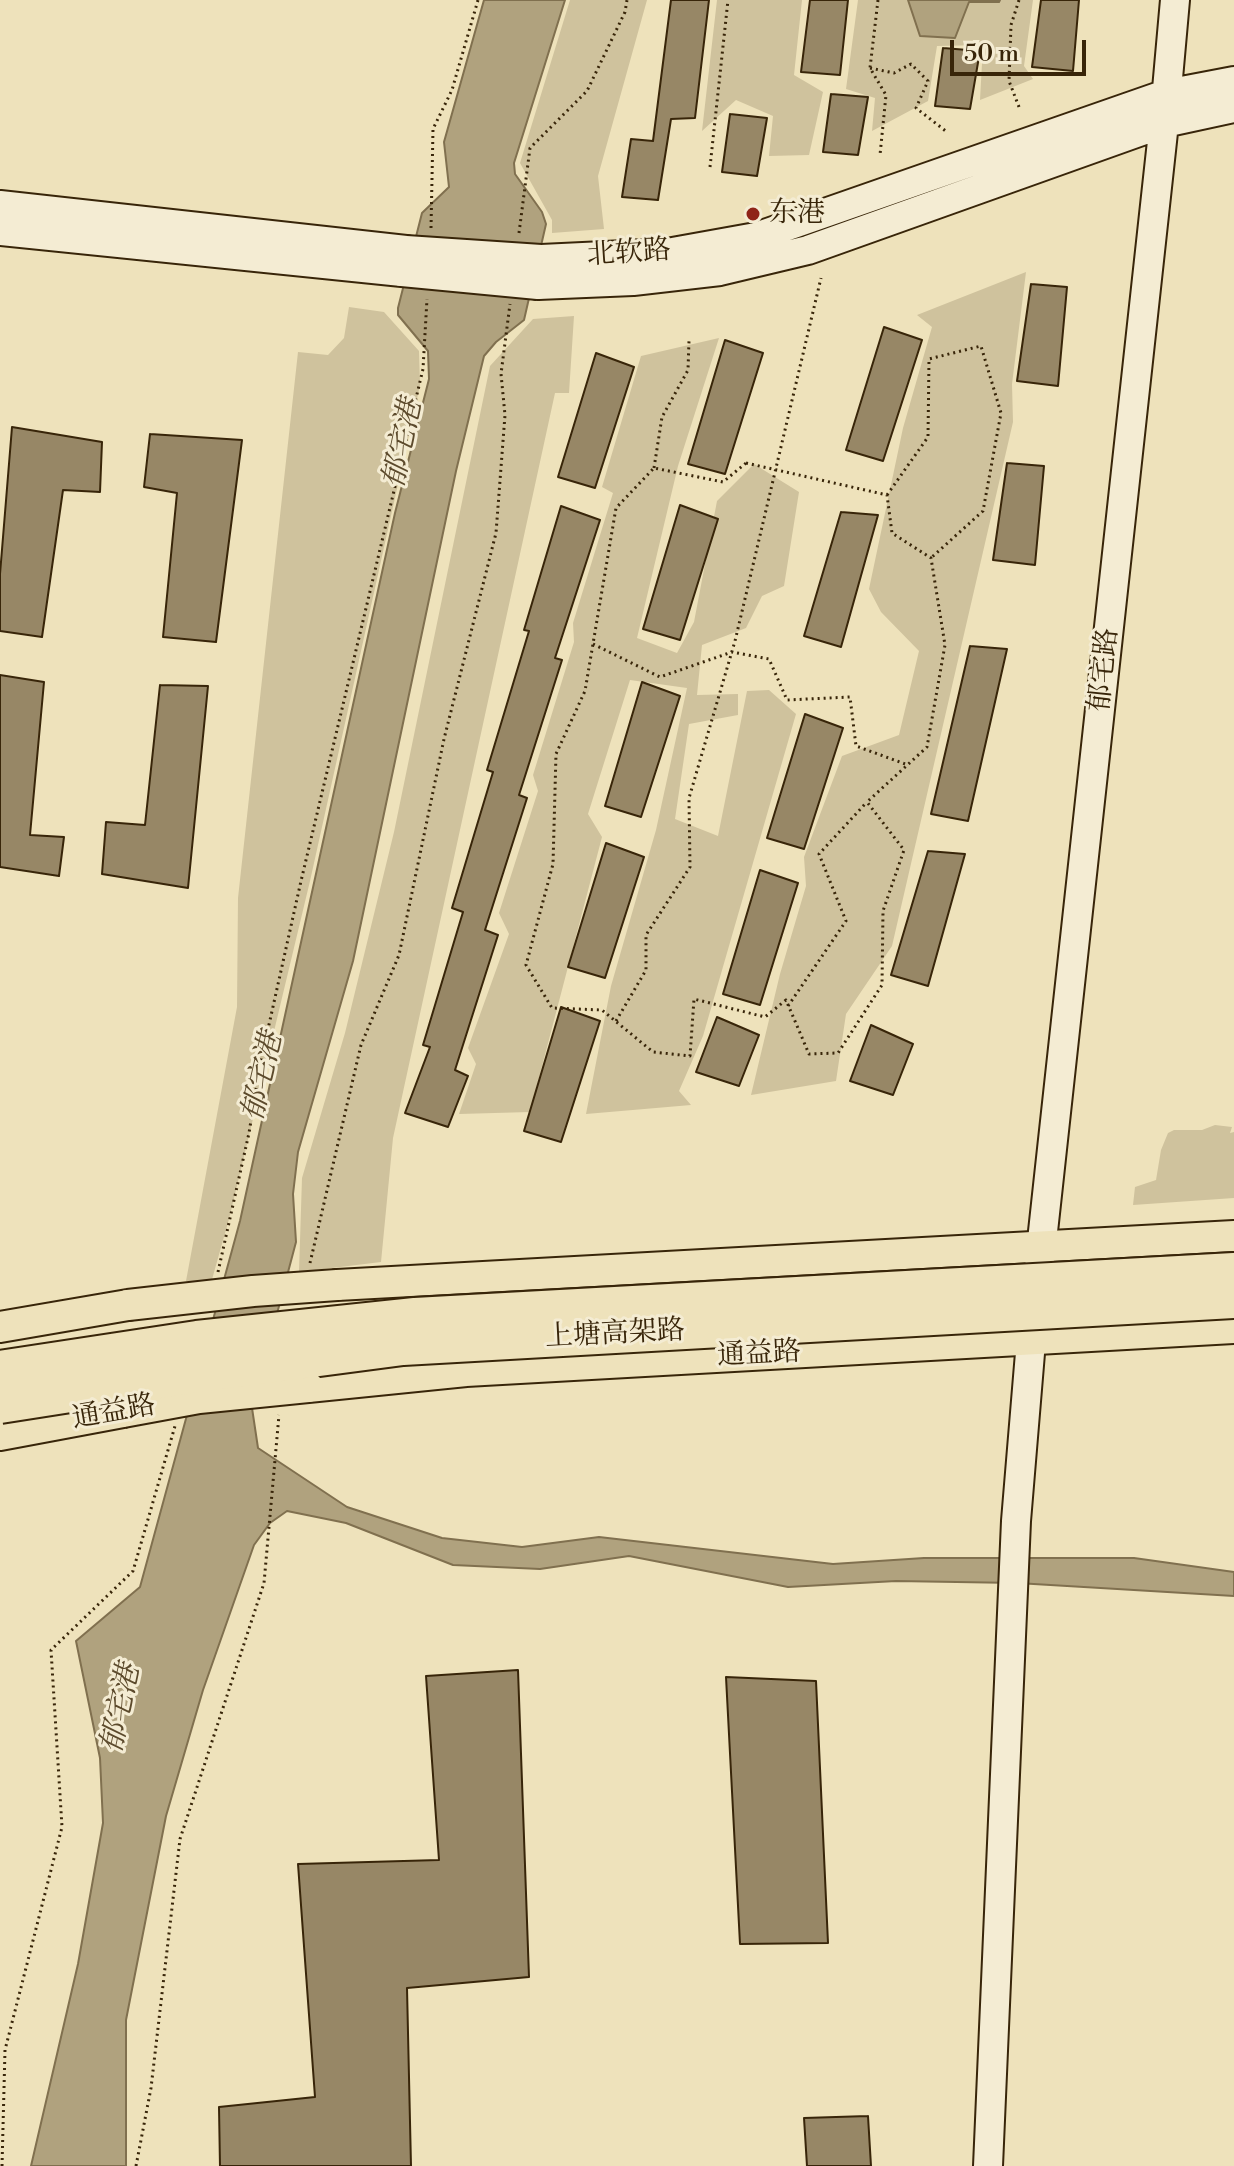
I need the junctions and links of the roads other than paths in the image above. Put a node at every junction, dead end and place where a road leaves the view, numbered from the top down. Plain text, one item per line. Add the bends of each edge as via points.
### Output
1 (1175, 0) edge
2 (1234, 81) edge
3 (1166, 94) junction
4 (1234, 108) edge
5 (1164, 123) junction
6 (0, 205) edge
7 (0, 231) edge
8 (404, 261) junction
9 (540, 272) junction
10 (1234, 1236) edge
11 (1042, 1247) junction
12 (1234, 1271) edge
13 (1234, 1300) edge
14 (0, 1327) edge
15 (1234, 1328) edge
16 (1031, 1340) junction
17 (0, 1369) edge
18 (0, 1405) edge
19 (0, 1435) edge
20 (988, 2166) edge

1 - 3 street, 郁宅路
2 - 3 street, 北软路
3 - 5 street, 郁宅路
3 - 9 street, 北软路 via 756,237
4 - 5 street, 北软路
5 - 9 street, 北软路 via 808,250 720,271 633,281
5 - 11 street, 郁宅路
6 - 8 street, 北软路
7 - 8 street, 北软路
8 - 9 street, 北软路, bridge
10 - 11 main road
11 - 14 main road, bridge via 253,1291
11 - 16 street, 郁宅路
12 - 17 highway, 上塘高架路, bridge via 415,1316 197,1339
13 - 18 highway, 上塘高架路, bridge via 403,1347
15 - 16 main road, 通益路
16 - 19 main road, 通益路, bridge via 466,1371 199,1398
16 - 20 street, 郁宅路 via 1016,1521

